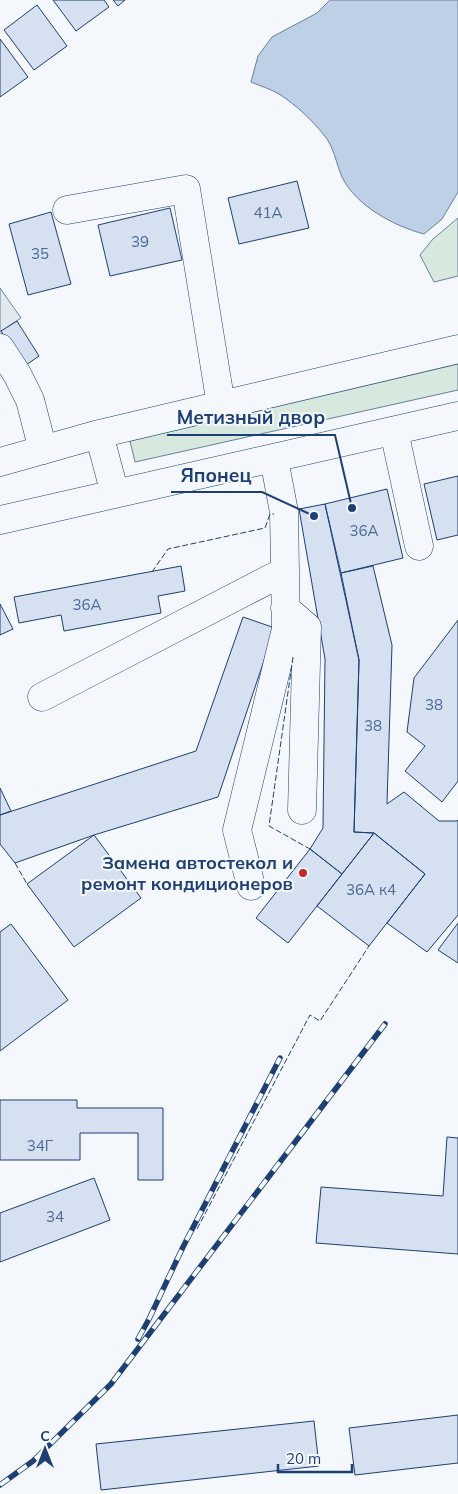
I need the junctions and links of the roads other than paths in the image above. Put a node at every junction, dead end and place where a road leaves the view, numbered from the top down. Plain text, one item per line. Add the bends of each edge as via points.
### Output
1 (67, 210) dead end
2 (0, 348) edge
3 (458, 349) edge
4 (221, 405) junction
5 (458, 416) edge
6 (394, 431) junction
7 (99, 434) junction
8 (43, 450) junction
9 (274, 459) junction
10 (0, 462) edge
11 (115, 494) junction
12 (0, 520) edge
13 (419, 546) dead end
14 (285, 571) junction
15 (285, 608) junction
16 (42, 697) dead end
17 (302, 810) dead end
18 (251, 886) dead end

1 - 4 main road via 186,189
2 - 8 main road via 30,400
3 - 4 main road
4 - 7 main road
5 - 6 main road
6 - 9 main road
6 - 13 main road
7 - 8 main road
7 - 11 main road
8 - 10 main road
9 - 11 main road
9 - 14 main road via 284,512
11 - 12 main road
14 - 15 main road
14 - 16 main road
15 - 17 main road via 307,626
15 - 18 main road via 286,629 237,830

